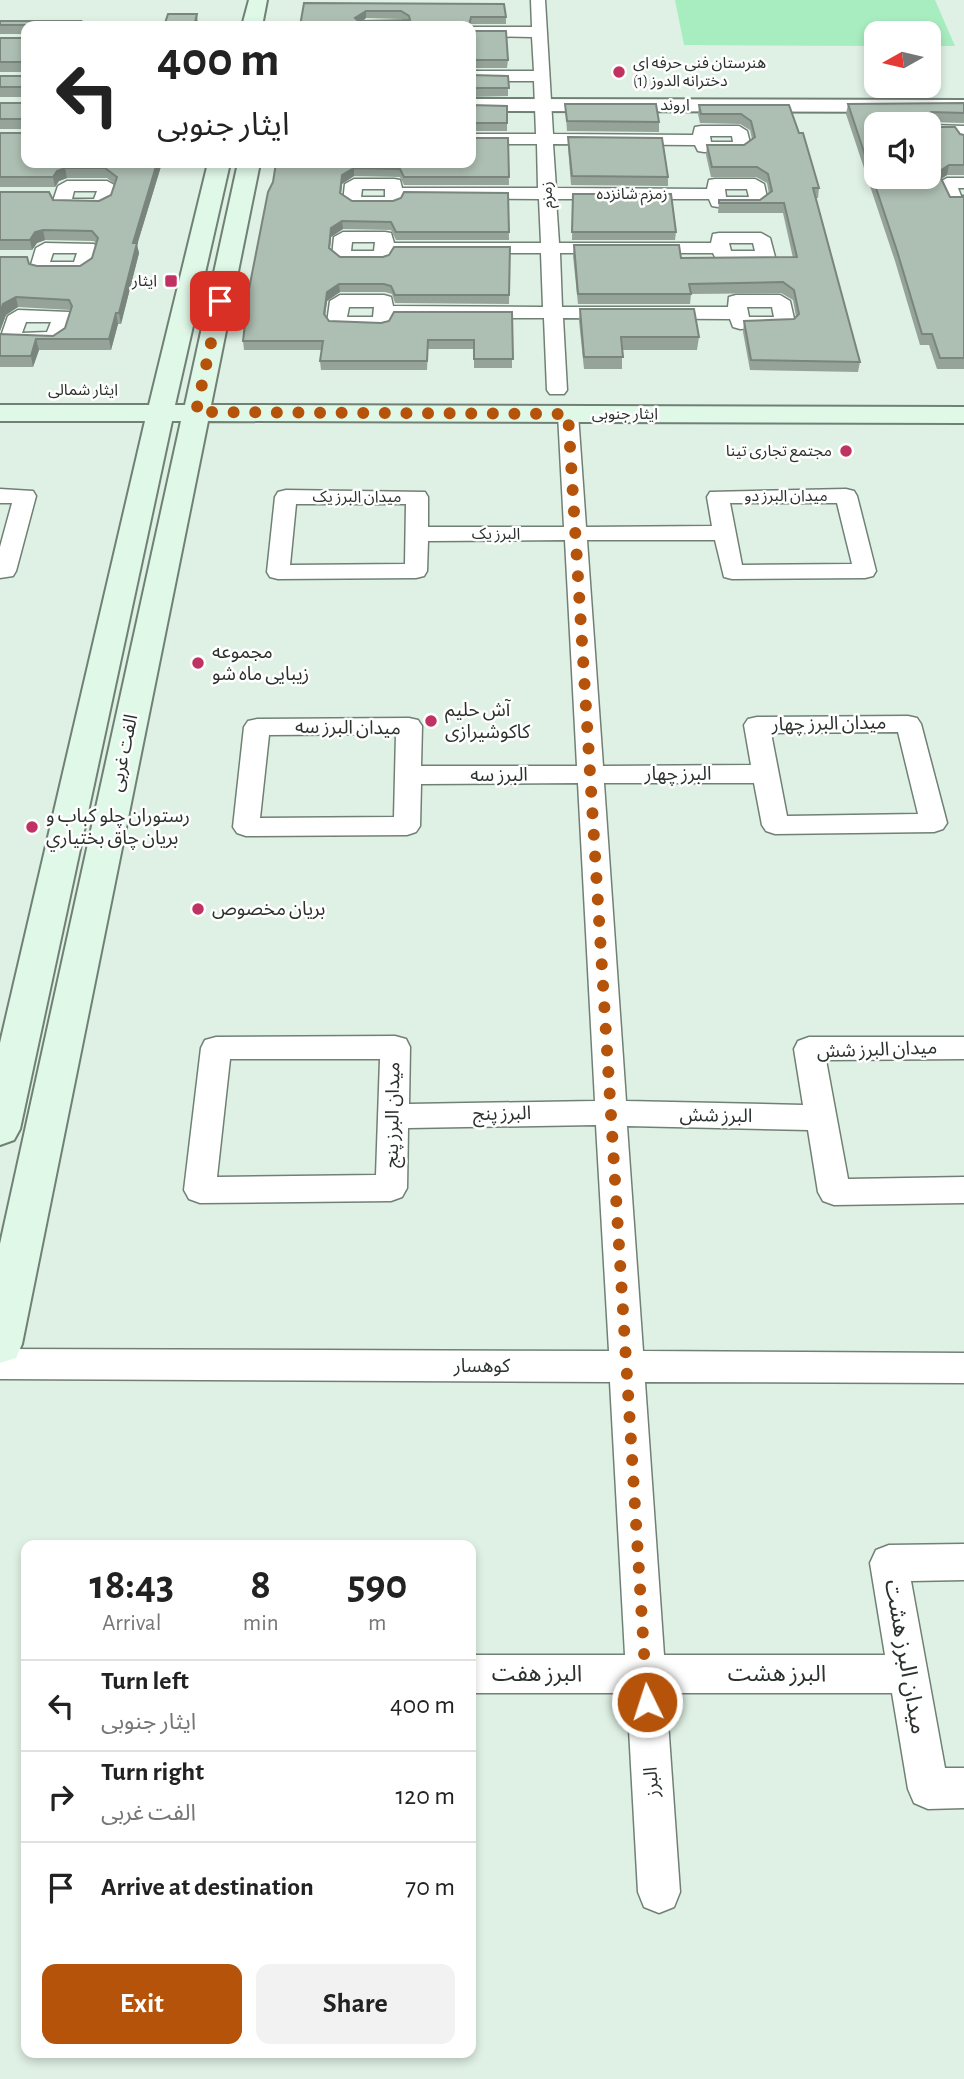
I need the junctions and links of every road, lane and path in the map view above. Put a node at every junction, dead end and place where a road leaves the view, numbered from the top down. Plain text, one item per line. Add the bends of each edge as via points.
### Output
1 (258, 0) edge
2 (538, 0) edge
3 (253, 21) edge
4 (476, 32) edge
5 (539, 32) junction
6 (476, 76) edge
7 (541, 76) junction
8 (476, 105) edge
9 (543, 105) junction
10 (964, 106) edge
11 (941, 130) edge
12 (964, 138) edge
13 (476, 139) edge
14 (544, 139) junction
15 (702, 140) dead end
16 (941, 146) edge
17 (964, 146) edge
18 (218, 168) edge
19 (248, 168) edge
20 (964, 183) edge
21 (394, 193) dead end
22 (547, 194) junction
23 (717, 194) dead end
24 (964, 201) edge
25 (384, 248) dead end
26 (550, 248) junction
27 (721, 248) dead end
28 (383, 313) dead end
29 (553, 313) junction
30 (738, 313) dead end
31 (0, 390) edge
32 (964, 390) edge
33 (162, 402) junction
34 (198, 402) junction
35 (562, 402) junction
36 (0, 413) edge
37 (964, 415) edge
38 (0, 496) edge
39 (724, 533) junction
40 (416, 534) junction
41 (575, 534) junction
42 (0, 571) edge
43 (590, 774) junction
44 (766, 774) junction
45 (408, 775) junction
46 (964, 1048) edge
47 (610, 1113) junction
48 (393, 1116) junction
49 (821, 1118) junction
50 (0, 1129) edge
51 (964, 1190) edge
52 (0, 1344) edge
53 (0, 1364) edge
54 (626, 1366) junction
55 (964, 1368) edge
56 (964, 1562) edge
57 (476, 1674) edge
58 (645, 1674) junction
59 (908, 1674) junction
60 (964, 1788) edge
61 (659, 1892) dead end

1 - 3 main road
2 - 5 street, زمزم
4 - 5 street
5 - 7 street, زمزم
6 - 7 street
7 - 9 street, زمزم
8 - 9 street, اروند
9 - 10 street, اروند
9 - 14 street, زمزم
11 - 12 street via 961,130
13 - 14 street
14 - 15 street
14 - 22 street, زمزم
16 - 17 street
18 - 33 main road, الفت غربی
19 - 34 main road, الفت غربی
20 - 24 street via 947,183 954,201
21 - 22 street, زمزم شانزده
22 - 23 street, زمزم شانزده
22 - 26 street, زمزم
25 - 26 street
26 - 27 street
26 - 29 street, زمزم
28 - 29 street
29 - 30 street
29 - 35 street, زمزم
31 - 33 main road, ایثار شمالی
32 - 35 main road, ایثار جنوبی
33 - 34 main road, ایثار جنوبی
33 - 36 main road, ایثار شمالی
33 - 50 main road, الفت غربی
34 - 35 main road, ایثار جنوبی
34 - 52 main road, الفت غربی
35 - 37 main road, ایثار جنوبی
35 - 41 street, البرز
38 - 42 street via 25,496 5,570
39 - 39 street, میدان البرز دو via 732,572 865,571 846,496 718,497
39 - 41 street, البرز یک
40 - 40 street, میدان البرز یک via 417,496 286,497 278,572 416,571
40 - 41 street, البرز یک
41 - 43 street, البرز
43 - 44 street, البرز چهار
43 - 45 street, البرز سه
43 - 47 street, البرز
44 - 44 street, میدان البرز چهار via 775,825 934,823 908,724 757,725
45 - 45 street, میدان البرز سه via 409,726 257,727 246,827 407,826
46 - 49 street, میدان البرز شش via 809,1049
47 - 48 street, البرز پنج
47 - 49 street, البرز شش
47 - 54 street, البرز
48 - 48 street, میدان البرز پنج via 395,1047 216,1048 200,1190 391,1188
49 - 51 street, میدان البرز شش via 834,1192
53 - 54 street, کوهسار
54 - 55 street, کوهسار
54 - 58 street, البرز
56 - 59 street, میدان البرز هشت via 889,1563
57 - 58 street, البرز هفت
58 - 59 street, البرز هشت
58 - 61 street, البرز
59 - 60 street, میدان البرز هشت via 928,1789

